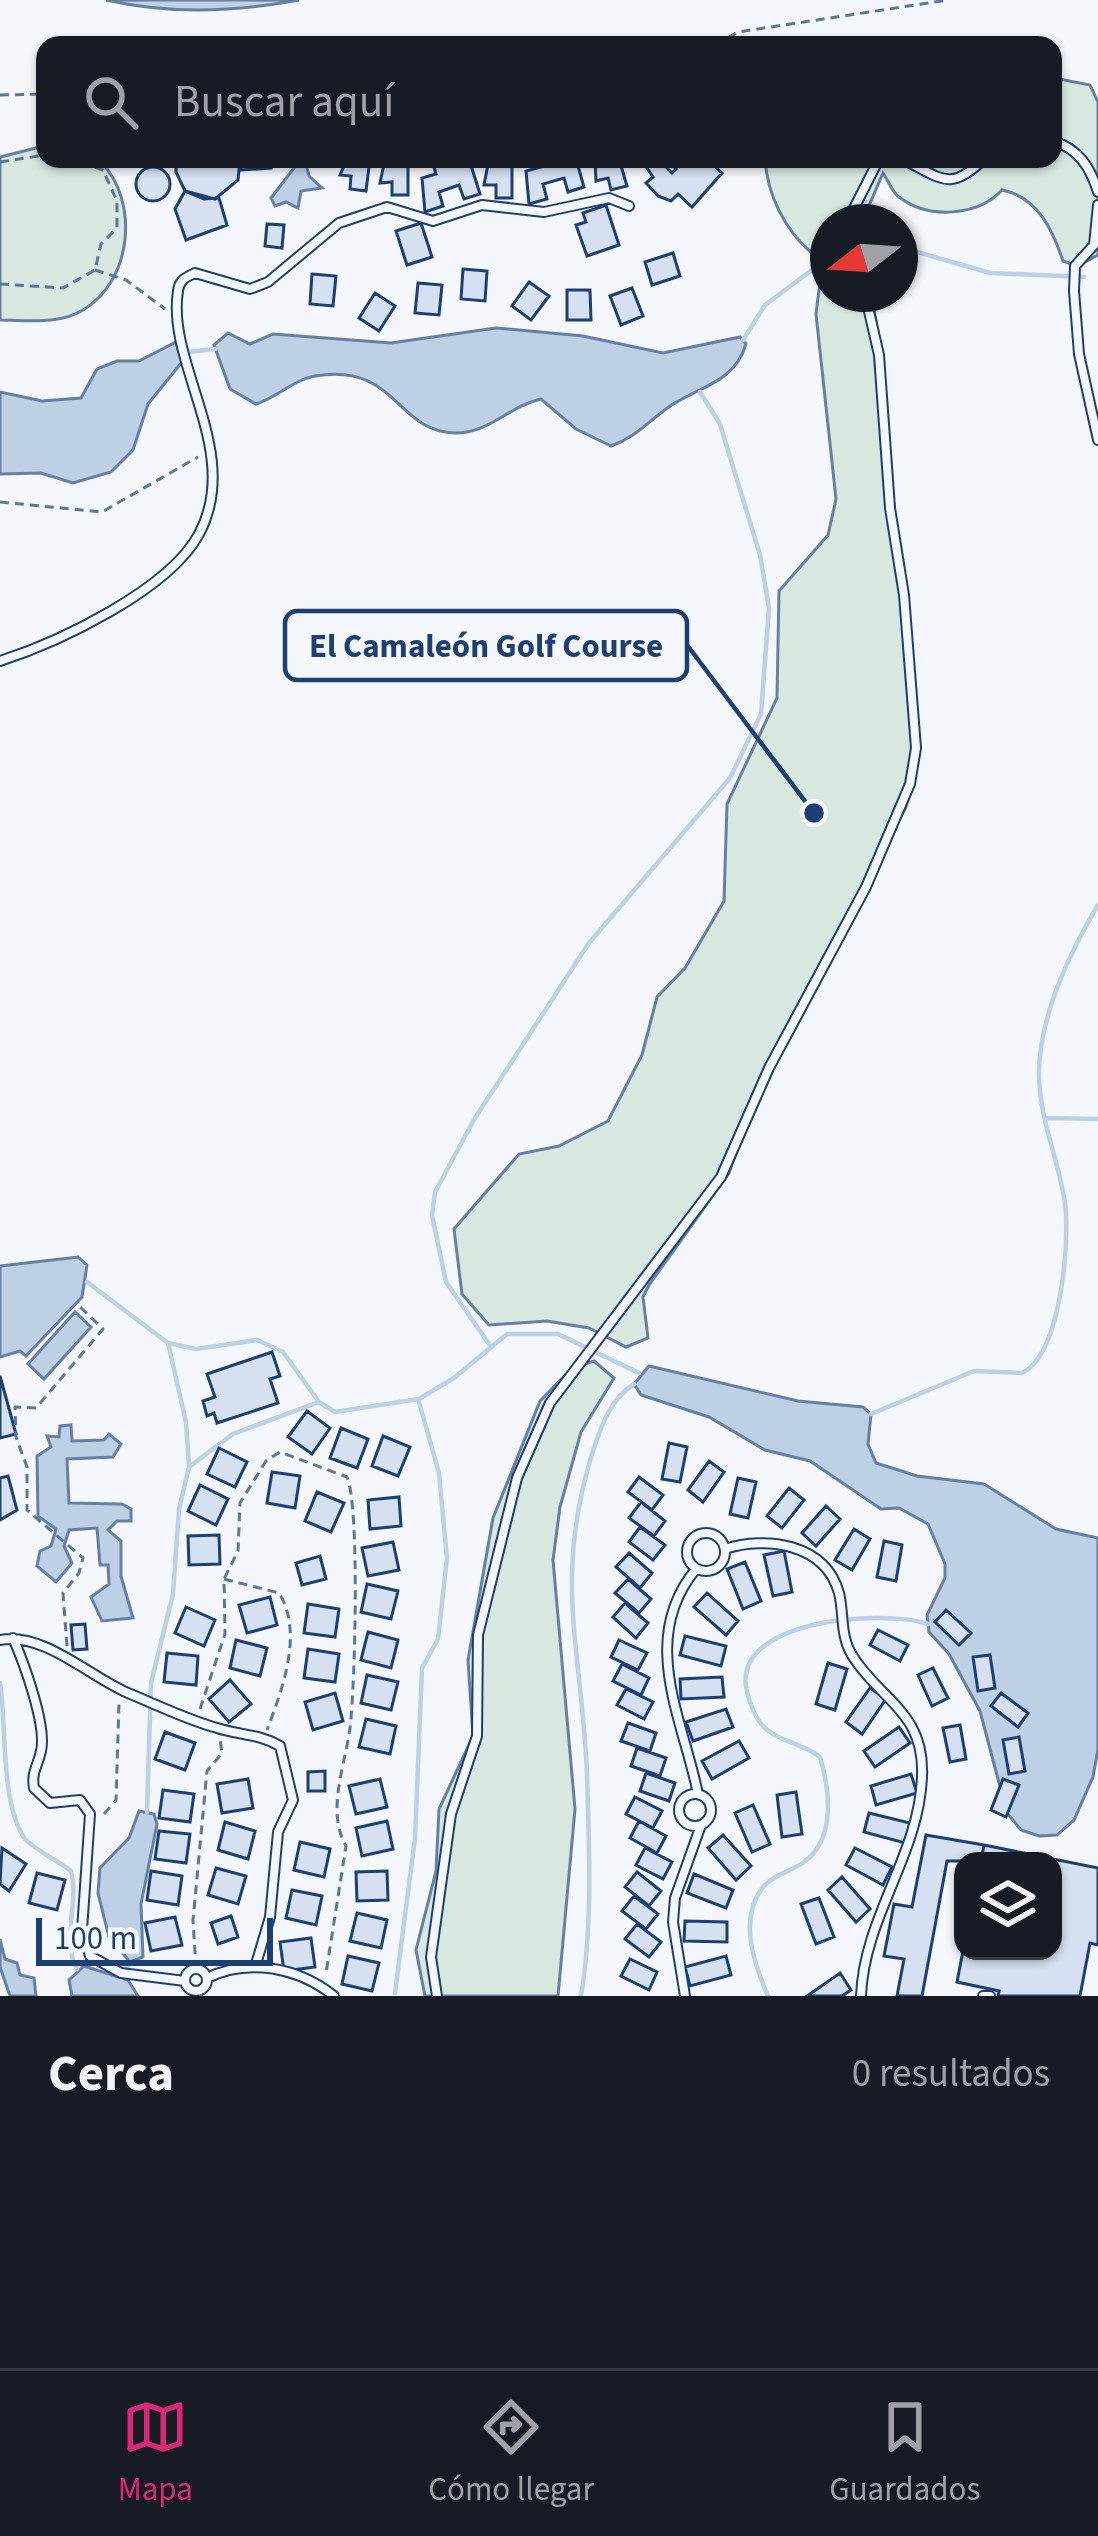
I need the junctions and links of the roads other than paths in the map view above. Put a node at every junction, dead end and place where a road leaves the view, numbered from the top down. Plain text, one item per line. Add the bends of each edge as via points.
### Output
1 (1062, 144) edge
2 (874, 168) edge
3 (921, 168) edge
4 (976, 168) edge
5 (1098, 192) edge
6 (856, 204) edge
7 (1098, 205) edge
8 (628, 206) dead end
9 (869, 312) edge
10 (1098, 440) edge
11 (0, 661) edge
12 (725, 1549) junction
13 (696, 1569) junction
14 (13, 1638) junction
15 (0, 1640) edge
16 (698, 1794) junction
17 (701, 1825) junction
18 (256, 1964) junction
19 (207, 1978) junction
20 (185, 1981) junction
21 (201, 1993) edge
22 (334, 1996) edge
23 (437, 1996) edge
24 (686, 1996) edge
25 (861, 1996) edge

1 - 5 lane via 1090,167
2 - 6 lane
3 - 4 lane via 950,182
7 - 10 lane via 1094,245 1075,266 1074,291
8 - 11 lane via 609,198 554,212 482,205 433,221 387,207 339,223 250,289 196,273 184,278 181,331 210,461 210,501 194,543 108,611
9 - 23 lane via 904,595 916,748 910,784 721,1177 602,1331 533,1437 502,1526 478,1635 478,1736 451,1814 434,1931
12 - 13 lane via 715,1570
12 - 13 lane via 715,1534 697,1535 687,1552
12 - 25 lane via 756,1539 796,1549 835,1580 856,1662 908,1717 919,1745 922,1777 868,1942
13 - 16 lane via 675,1603 668,1693
14 - 15 lane
14 - 18 lane via 64,1655 131,1694 280,1746 293,1800 278,1832 270,1917
14 - 20 lane via 42,1746 34,1788 50,1803 80,1800 90,1819 82,1930 90,1956 121,1973
16 - 17 lane via 711,1808
16 - 17 lane via 680,1809 686,1823
17 - 24 lane via 673,1922
18 - 19 lane
18 - 22 lane
19 - 20 lane via 196,1969
19 - 21 lane
20 - 21 lane

